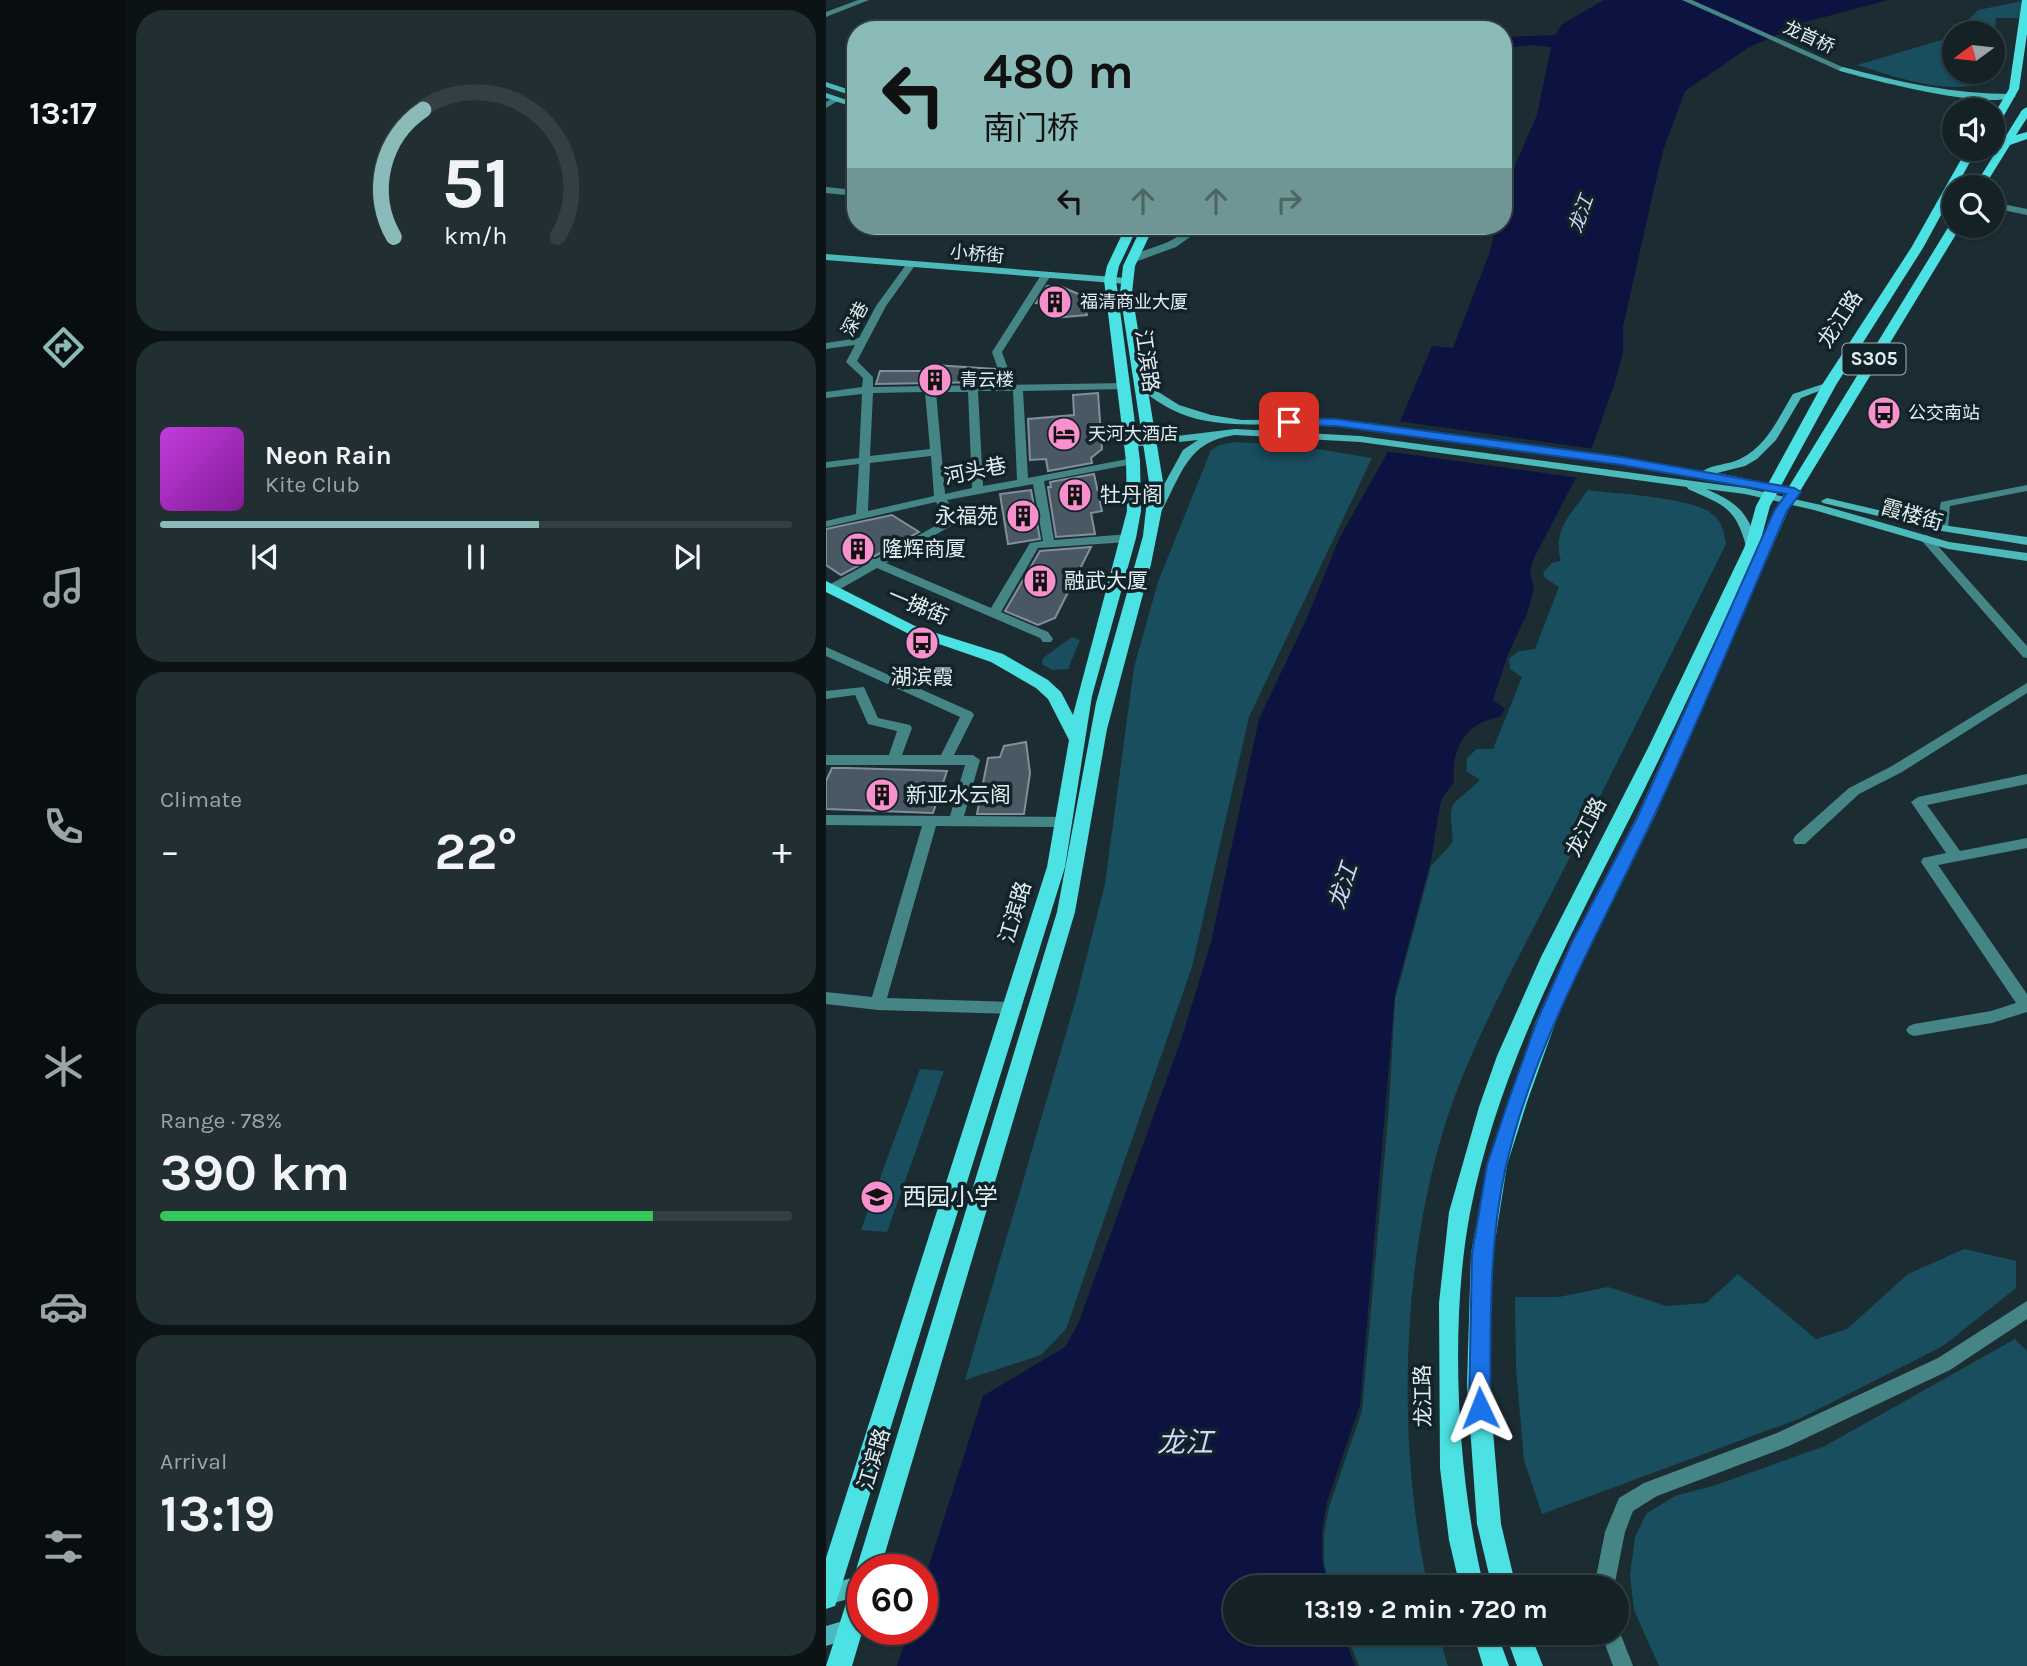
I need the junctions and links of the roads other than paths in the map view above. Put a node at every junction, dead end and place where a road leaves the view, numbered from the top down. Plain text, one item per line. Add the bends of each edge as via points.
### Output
1 (852, 0) edge
2 (865, 0) edge
3 (1686, 0) edge
4 (1693, 0) edge
5 (2027, 0) edge
6 (826, 10) edge
7 (826, 15) edge
8 (1845, 68) junction
9 (826, 85) edge
10 (2027, 88) edge
11 (847, 92) edge
12 (2013, 92) junction
13 (2027, 94) edge
14 (826, 95) edge
15 (1953, 95) junction
16 (1961, 98) edge
17 (837, 99) junction
18 (847, 103) edge
19 (826, 105) edge
20 (2005, 105) edge
21 (2027, 110) edge
22 (2027, 135) edge
23 (2006, 143) junction
24 (1965, 161) edge
25 (1986, 175) edge
26 (826, 190) edge
27 (847, 192) edge
28 (2005, 207) edge
29 (2027, 212) edge
30 (1127, 235) edge
31 (1144, 235) edge
32 (1186, 235) edge
33 (1947, 238) edge
34 (826, 257) edge
35 (1132, 260) junction
36 (911, 264) junction
37 (1046, 275) junction
38 (1110, 280) junction
39 (1126, 281) junction
40 (862, 341) junction
41 (826, 346) edge
42 (1141, 384) junction
43 (1829, 385) junction
44 (1125, 386) junction
45 (930, 389) junction
46 (973, 389) junction
47 (995, 389) junction
48 (1018, 389) junction
49 (867, 390) junction
50 (828, 393) edge
51 (1237, 427) junction
52 (1150, 436) junction
53 (1130, 439) junction
54 (935, 452) junction
55 (863, 461) junction
56 (1133, 461) junction
57 (826, 465) edge
58 (1692, 472) junction
59 (1038, 478) junction
60 (1023, 481) junction
61 (1678, 481) junction
62 (2027, 488) edge
63 (978, 490) junction
64 (1782, 493) junction
65 (940, 498) junction
66 (1156, 510) junction
67 (862, 515) junction
68 (826, 524) edge
69 (1942, 528) junction
70 (1129, 538) junction
71 (1926, 539) junction
72 (2027, 541) edge
73 (1049, 543) junction
74 (1752, 547) junction
75 (2027, 557) edge
76 (874, 562) junction
77 (830, 592) edge
78 (994, 613) junction
79 (1047, 639) dead end
80 (2022, 642) edge
81 (826, 651) edge
82 (2027, 654) edge
83 (2027, 687) edge
84 (826, 695) edge
85 (1076, 737) junction
86 (946, 759) junction
87 (826, 760) edge
88 (894, 760) junction
89 (2027, 779) edge
90 (826, 820) edge
91 (930, 821) junction
92 (956, 821) junction
93 (1064, 822) junction
94 (1800, 840) dead end
95 (2027, 843) edge
96 (1957, 858) junction
97 (826, 998) edge
98 (878, 1003) junction
99 (2027, 1006) edge
100 (1014, 1007) junction
101 (1914, 1030) dead end
102 (2027, 1308) edge
103 (873, 1554) edge
104 (1469, 1575) edge
105 (1501, 1575) edge
106 (1606, 1575) edge
107 (847, 1590) edge
108 (826, 1596) edge
109 (847, 1615) edge
110 (838, 1632) edge
111 (1489, 1645) edge
112 (1522, 1645) edge
113 (1615, 1645) edge
114 (839, 1666) edge
115 (1496, 1666) edge
116 (1530, 1666) edge
117 (1623, 1666) edge

1 - 6 street
2 - 7 street
3 - 8 street, 龙首桥
4 - 8 street, 龙首桥
5 - 12 main road
8 - 12 street via 1924,87
8 - 15 street via 1896,85
9 - 11 street
10 - 12 main road
12 - 13 main road
12 - 15 street
12 - 20 main road
14 - 17 street
15 - 16 street
17 - 18 street
17 - 19 street
21 - 23 main road
22 - 23 main road
23 - 25 main road
24 - 43 main road, 龙江路 / S305 via 1917,248
26 - 27 street
28 - 29 street
30 - 38 main road, 江滨路
31 - 35 main road, 江滨路
32 - 35 street via 1178,245
33 - 64 main road, 龙江路 / S305
34 - 36 street, 小桥街
35 - 39 main road, 江滨路
36 - 37 street, 小桥街
36 - 40 street, 深巷
37 - 38 street, 小桥街
37 - 47 street via 997,352 1003,369
38 - 39 street, 小桥街
38 - 44 main road, 江滨路
39 - 42 main road, 江滨路
40 - 41 street
40 - 49 street, 深巷 via 851,362 868,377
42 - 51 street via 1182,413
42 - 52 main road, 江滨路
43 - 58 street via 1797,396 1778,431 1752,460 1722,470
43 - 64 main road, 龙江路 / S305
44 - 48 street
44 - 53 main road, 江滨路
45 - 46 street
45 - 49 street
45 - 54 street
46 - 47 street
46 - 63 street
47 - 48 street
48 - 60 street
49 - 50 street
49 - 55 street
51 - 52 street
51 - 58 street via 1336,422
51 - 61 street
51 - 66 street via 1189,450
52 - 53 street
52 - 66 main road, 江滨路
53 - 56 main road, 江滨路
54 - 55 street
54 - 65 street
55 - 57 street
55 - 67 street
56 - 59 street, 河头巷
56 - 70 main road, 江滨路 via 1134,511
58 - 64 street
59 - 60 street, 河头巷
59 - 73 street
60 - 63 street, 河头巷
61 - 64 street
61 - 74 street via 1734,505 1744,519
62 - 69 street via 1945,504
63 - 65 street, 河头巷
64 - 69 street, 霞楼街
64 - 71 street, 霞楼街
64 - 74 main road, 龙江路 via 1763,506
64 - 105 main road, 龙江路 via 1646,816 1546,1021 1497,1165 1482,1254 1478,1385 1489,1524
65 - 67 street, 河头巷
65 - 76 street via 952,521
66 - 103 main road, 江滨路 via 1104,705 1066,912
67 - 68 street, 河头巷
69 - 72 street, 霞楼街
70 - 73 street
70 - 85 main road, 江滨路
71 - 75 street, 霞楼街
71 - 80 street
73 - 78 street via 1034,545
74 - 104 main road, 龙江路 via 1554,947 1478,1135 1459,1214 1448,1360 1459,1539
76 - 77 street
76 - 78 street
77 - 85 main road, 一拂街 via 912,630 997,658 1042,684 1055,696
78 - 79 street
80 - 82 street
81 - 86 street via 967,715
83 - 94 street via 1854,791
84 - 88 street via 859,690 873,720 905,728
85 - 93 main road, 江滨路
86 - 88 street
86 - 92 street via 972,760
87 - 88 street
89 - 96 street via 1918,802
90 - 91 street
91 - 92 street
91 - 98 street
92 - 93 street
93 - 100 main road, 江滨路 via 1056,867
95 - 96 street
96 - 99 street via 1928,862
97 - 98 street
98 - 100 street
99 - 101 street
100 - 108 main road, 江滨路
102 - 106 street via 1944,1364 1782,1440 1651,1489 1626,1504
107 - 108 street
109 - 110 main road
110 - 114 main road
111 - 115 main road
112 - 116 main road
113 - 117 street

